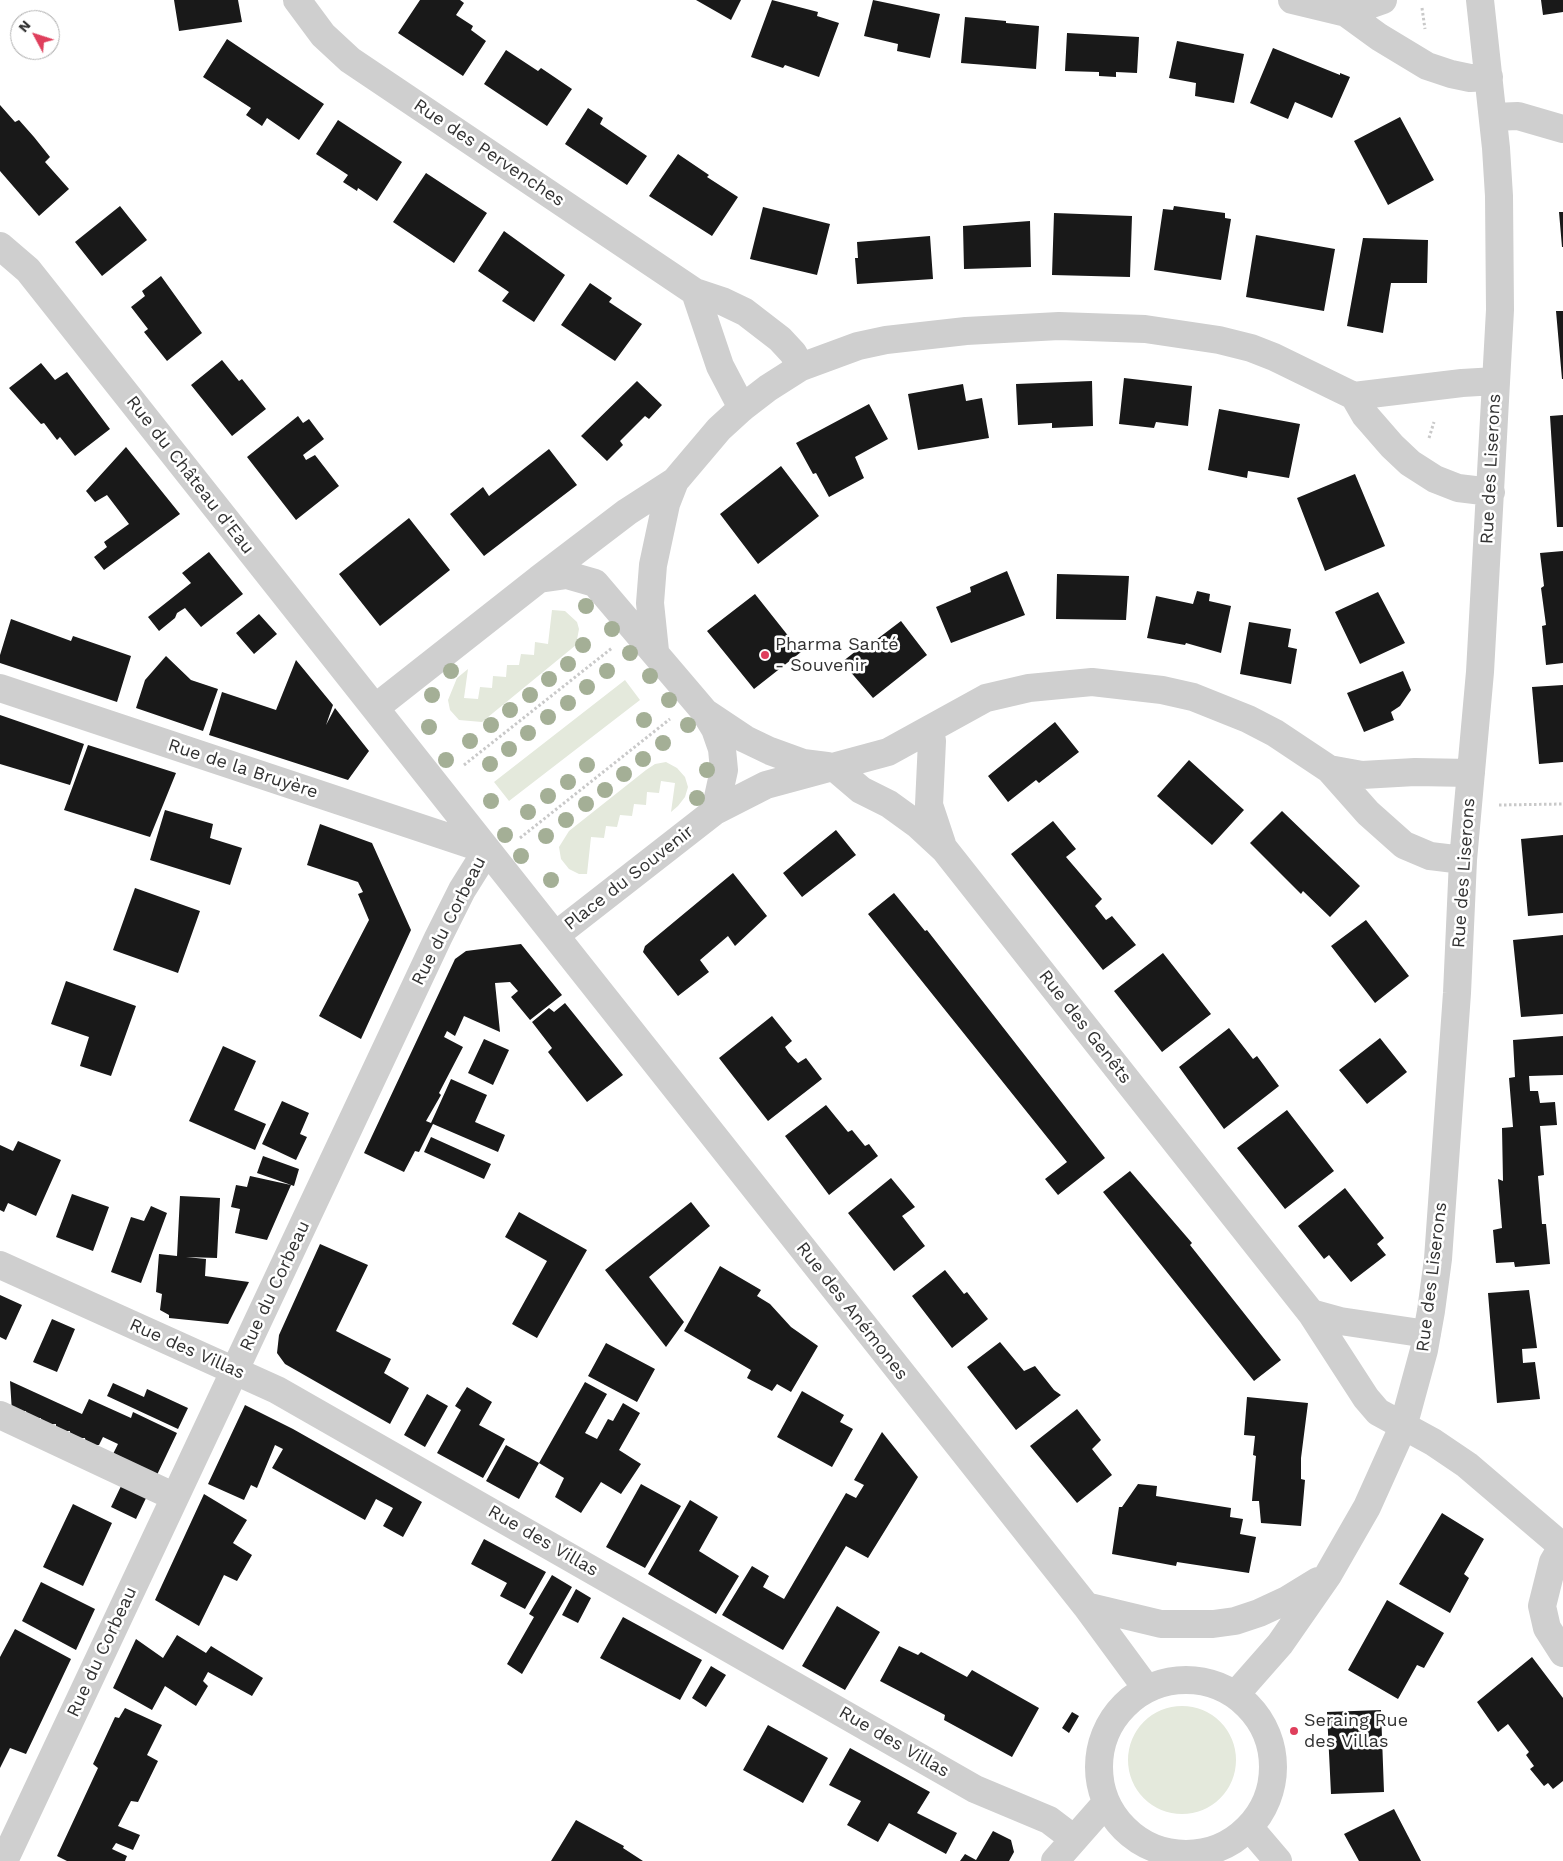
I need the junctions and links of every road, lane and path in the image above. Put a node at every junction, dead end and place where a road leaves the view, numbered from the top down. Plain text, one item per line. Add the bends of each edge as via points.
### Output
1 (297, 0) edge
2 (1292, 0) edge
3 (1383, 0) edge
4 (1480, 0) edge
5 (1422, 8) dead end
6 (1346, 13) junction
7 (1425, 35) dead end
8 (1489, 77) junction
9 (1494, 117) junction
10 (1563, 129) edge
11 (0, 246) edge
12 (695, 292) junction
13 (801, 367) junction
14 (1496, 381) junction
15 (1354, 396) junction
16 (742, 408) junction
17 (1434, 422) dead end
18 (1426, 446) dead end
19 (675, 480) junction
20 (1491, 492) junction
21 (539, 579) junction
22 (614, 646) dead end
23 (655, 651) junction
24 (0, 688) edge
25 (375, 708) junction
26 (704, 711) junction
27 (670, 719) dead end
28 (930, 730) junction
29 (464, 765) dead end
30 (834, 767) junction
31 (1329, 769) junction
32 (1471, 773) junction
33 (1468, 804) junction
34 (1563, 804) edge
35 (716, 811) junction
36 (520, 838) dead end
37 (486, 850) junction
38 (945, 850) junction
39 (1463, 860) junction
40 (556, 935) junction
41 (0, 1265) edge
42 (1311, 1313) junction
43 (1427, 1334) junction
44 (234, 1371) junction
45 (0, 1414) edge
46 (1403, 1426) junction
47 (175, 1497) junction
48 (1563, 1545) edge
49 (1328, 1575) junction
50 (1086, 1606) junction
51 (1563, 1653) edge
52 (1147, 1689) junction
53 (1236, 1694) junction
54 (1106, 1803) junction
55 (1249, 1827) junction
56 (1074, 1839) junction
57 (4, 1861) edge
58 (1055, 1861) edge
59 (1277, 1861) edge

1 - 12 street, Rue des Pervenches via 323,35 350,60
2 - 6 street
3 - 6 street
4 - 8 street, Rue des Liserons
5 - 7 path
6 - 8 street via 1427,66 1470,78
8 - 9 street, Rue des Liserons
9 - 10 street via 1518,116
9 - 14 street, Rue des Liserons via 1500,310
11 - 25 street, Rue du Château d'Eau via 28,270
12 - 13 street, Rue des Pervenches via 751,316 780,339
12 - 16 street via 720,366
13 - 15 street via 858,346 918,336 1006,328 1102,326 1193,335 1251,348
13 - 16 street
14 - 15 street
14 - 20 street, Rue des Liserons
15 - 20 street via 1377,430 1410,463 1435,479 1458,488
16 - 19 street
17 - 18 path
19 - 21 street
19 - 23 street via 666,504 653,566 650,603
20 - 32 street, Rue des Liserons
21 - 23 street via 567,575 596,583
21 - 25 street
22 - 29 path
23 - 26 street
24 - 37 street, Rue de la Bruyère
25 - 37 street, Place du Souvenir
26 - 30 street via 738,735 770,751 803,762
26 - 35 street via 722,749 724,770
27 - 36 path
28 - 30 street via 888,752
28 - 31 street via 986,698 1006,692 1092,682 1126,685 1169,692 1222,708 1275,733
28 - 38 street via 929,805
30 - 35 street via 766,785
30 - 38 street, Rue des Genêts via 846,780 918,825
31 - 32 street via 1362,775
31 - 39 street via 1368,813 1404,845 1430,856
32 - 33 street, Rue des Liserons
33 - 34 path
33 - 39 street, Rue des Liserons
35 - 40 street, Place du Souvenir
37 - 40 street, Place du Souvenir
37 - 44 street, Rue du Corbeau via 438,938
38 - 42 street, Rue des Genêts
39 - 43 street, Rue des Liserons via 1457,993 1438,1249
40 - 50 street, Rue des Anémones
41 - 44 street, Rue des Villas
42 - 43 street via 1340,1322
42 - 46 street, Rue des Genêts via 1366,1398 1378,1412
43 - 46 street, Rue des Liserons
44 - 47 street, Rue du Corbeau
44 - 56 street, Rue des Villas via 277,1390 369,1441 967,1784 1048,1820
45 - 47 street
46 - 48 street, Rue des Genêts via 1467,1464
46 - 49 street, Rue des Liserons via 1367,1507
47 - 57 street, Rue du Corbeau
48 - 51 street via 1553,1562 1542,1606 1547,1628
49 - 50 street via 1259,1613 1213,1624 1161,1624
49 - 53 street, Rue des Liserons via 1280,1644
50 - 52 street, Rue des Anémones
52 - 53 street via 1177,1680 1200,1681
52 - 54 street via 1125,1704 1109,1726 1100,1750 1099,1777
53 - 55 street via 1258,1716 1271,1743 1274,1773 1266,1802
54 - 55 street via 1122,1826 1144,1844 1171,1853 1199,1853 1226,1844
54 - 56 street
55 - 59 street
56 - 58 street

